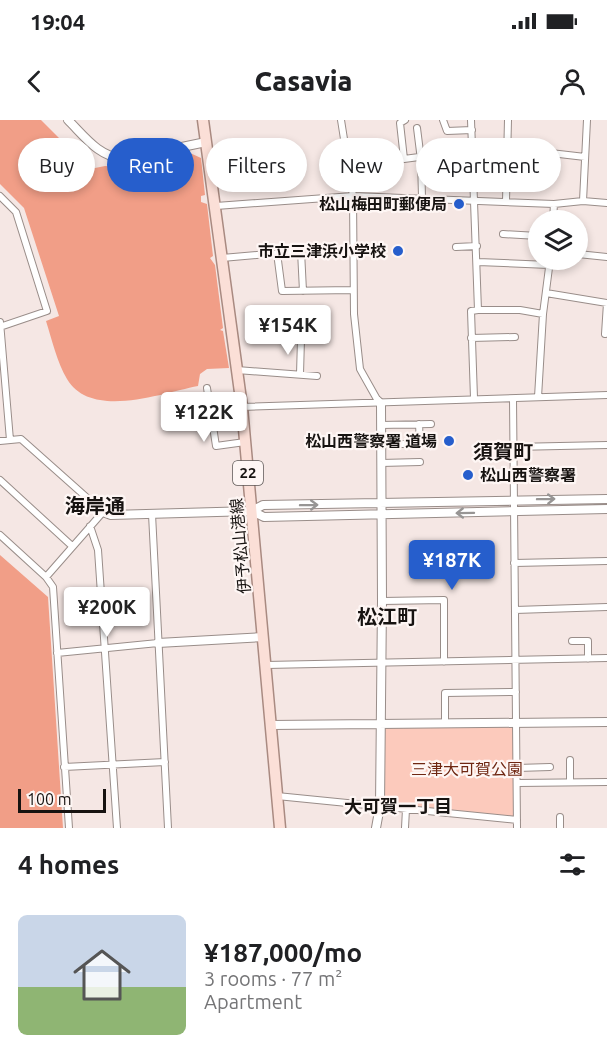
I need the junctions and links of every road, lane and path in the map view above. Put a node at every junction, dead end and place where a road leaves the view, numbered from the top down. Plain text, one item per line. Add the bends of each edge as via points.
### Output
1 (68, 120) edge
2 (203, 120) edge
3 (341, 120) edge
4 (405, 120) edge
5 (443, 120) edge
6 (471, 120) edge
7 (508, 120) edge
8 (587, 120) edge
9 (417, 128) dead end
10 (472, 130) junction
11 (344, 138) edge
12 (418, 138) edge
13 (206, 142) joint
14 (561, 155) edge
15 (416, 158) edge
16 (585, 158) junction
17 (214, 192) edge
18 (352, 192) edge
19 (422, 192) edge
20 (0, 196) edge
21 (353, 196) junction
22 (422, 197) junction
23 (474, 200) junction
24 (506, 201) junction
25 (583, 201) junction
26 (607, 203) edge
27 (554, 204) junction
28 (216, 206) junction
29 (554, 210) edge
30 (503, 234) dead end
31 (528, 235) edge
32 (477, 246) junction
33 (456, 247) dead end
34 (277, 253) junction
35 (588, 255) edge
36 (607, 257) edge
37 (222, 258) junction
38 (478, 262) junction
39 (528, 262) edge
40 (549, 270) edge
41 (353, 290) junction
42 (303, 291) junction
43 (546, 293) junction
44 (607, 303) edge
45 (478, 310) junction
46 (543, 314) junction
47 (1, 326) edge
48 (604, 334) edge
49 (515, 337) dead end
50 (471, 338) junction
51 (301, 339) dead end
52 (237, 370) junction
53 (300, 374) junction
54 (316, 376) dead end
55 (207, 388) dead end
56 (607, 395) edge
57 (538, 397) junction
58 (474, 398) junction
59 (513, 399) junction
60 (378, 401) junction
61 (242, 407) junction
62 (419, 424) junction
63 (431, 424) dead end
64 (381, 425) junction
65 (10, 440) junction
66 (0, 441) edge
67 (245, 442) junction
68 (381, 444) junction
69 (607, 445) edge
70 (513, 447) junction
71 (420, 462) dead end
72 (381, 463) junction
73 (0, 480) edge
74 (607, 498) edge
75 (513, 500) junction
76 (381, 504) junction
77 (607, 509) edge
78 (252, 511) junction
79 (103, 512) junction
80 (513, 512) junction
81 (152, 514) junction
82 (382, 514) junction
83 (90, 526) junction
84 (0, 535) edge
85 (72, 546) junction
86 (607, 561) edge
87 (514, 563) junction
88 (46, 577) junction
89 (382, 602) junction
90 (607, 607) edge
91 (515, 610) junction
92 (263, 637) junction
93 (575, 640) dead end
94 (158, 643) junction
95 (106, 650) junction
96 (57, 653) junction
97 (607, 658) edge
98 (588, 659) junction
99 (516, 661) junction
100 (444, 662) junction
101 (382, 663) junction
102 (266, 665) junction
103 (516, 692) junction
104 (607, 722) edge
105 (381, 723) junction
106 (445, 723) junction
107 (516, 723) junction
108 (271, 725) junction
109 (570, 760) dead end
110 (165, 762) junction
111 (114, 765) junction
112 (64, 767) junction
113 (517, 768) junction
114 (550, 768) dead end
115 (607, 782) edge
116 (517, 783) junction
117 (570, 783) junction
118 (277, 796) junction
119 (380, 806) junction
120 (406, 809) junction
121 (560, 817) dead end
122 (517, 820) junction
123 (69, 828) edge
124 (117, 828) edge
125 (168, 828) edge
126 (280, 828) edge
127 (376, 828) edge
128 (405, 828) edge
129 (517, 828) edge
130 (560, 828) edge

1 - 13 street via 112,158
2 - 13 main road, 伊予松山港線 / 22
3 - 11 street
4 - 15 street via 400,123 404,159
5 - 10 street via 447,131
6 - 10 street
7 - 24 street
8 - 16 street
9 - 12 street
10 - 23 street
14 - 16 street
16 - 25 street
17 - 28 main road, 伊予松山港線 / 22
18 - 21 street
19 - 22 street
20 - 47 street via 16,212 47,312
21 - 22 street
21 - 28 street
21 - 41 street
22 - 23 street
23 - 24 street
23 - 32 street
24 - 27 street
25 - 26 street
25 - 27 street
27 - 29 street
28 - 37 main road, 伊予松山港線 / 22
30 - 31 street
32 - 33 street
32 - 38 street
34 - 37 street
34 - 42 street via 282,291
34 - 42 street via 301,251
35 - 36 street
37 - 52 main road, 伊予松山港線 / 22
38 - 39 street
38 - 45 street
40 - 43 street
41 - 42 street
41 - 60 street via 360,369
43 - 44 street
43 - 46 street
44 - 48 street
45 - 46 street
45 - 50 street via 471,311
46 - 57 street
47 - 65 street
49 - 50 street via 496,342
50 - 58 street
51 - 53 street
52 - 53 street
52 - 61 main road, 伊予松山港線 / 22
53 - 54 street
55 - 67 street via 216,446
56 - 57 street
57 - 59 street
58 - 59 street
58 - 60 street
59 - 70 street
60 - 61 street
60 - 64 street
61 - 67 main road, 伊予松山港線 / 22
62 - 63 street
62 - 64 street
62 - 68 street via 420,444
64 - 68 street
65 - 66 street
65 - 79 street via 21,439
67 - 78 main road, 伊予松山港線 / 22
68 - 72 street
69 - 70 street
70 - 75 street
71 - 72 street
72 - 76 street
73 - 85 street
75 -> 74 street
75 - 76 street
75 - 80 street
78 -> 76 street via 263,505
76 - 82 street
77 - 80 street
78 - 81 street
78 - 82 street via 264,517
78 - 92 main road, 伊予松山港線 / 22
79 - 81 street
79 - 83 street
80 -> 82 street
80 - 87 street
81 - 94 street
82 - 89 street
83 - 85 street
83 - 95 street via 98,550
84 - 88 street
85 - 88 street
86 - 87 street
87 - 91 street
88 - 96 street via 55,597
89 - 100 street via 444,600
89 - 101 street
90 - 91 street
91 - 99 street
92 - 94 street
92 - 102 main road, 伊予松山港線 / 22
93 - 98 street via 588,641
94 - 95 street
94 - 110 street
95 - 96 street
95 - 111 street
96 - 112 street
97 - 98 street
98 - 99 street
99 - 100 street
99 - 103 street
100 - 101 street
101 - 102 street
101 - 105 street
102 - 108 main road, 伊予松山港線 / 22
103 - 106 street via 445,693
103 - 107 street
104 - 107 street
105 - 106 street
105 - 108 street
105 - 119 street
106 - 107 street
107 - 113 street
108 - 118 main road, 伊予松山港線 / 22
109 - 117 street
110 - 111 street
110 - 125 street
111 - 112 street
111 - 124 street
112 - 123 street
113 - 114 street
113 - 116 street
115 - 117 street
116 - 117 street
116 - 122 street
118 - 119 street
118 - 126 main road, 伊予松山港線 / 22
119 - 120 street
119 - 127 street
120 - 122 street
120 - 128 street
121 - 130 street
122 - 129 street

